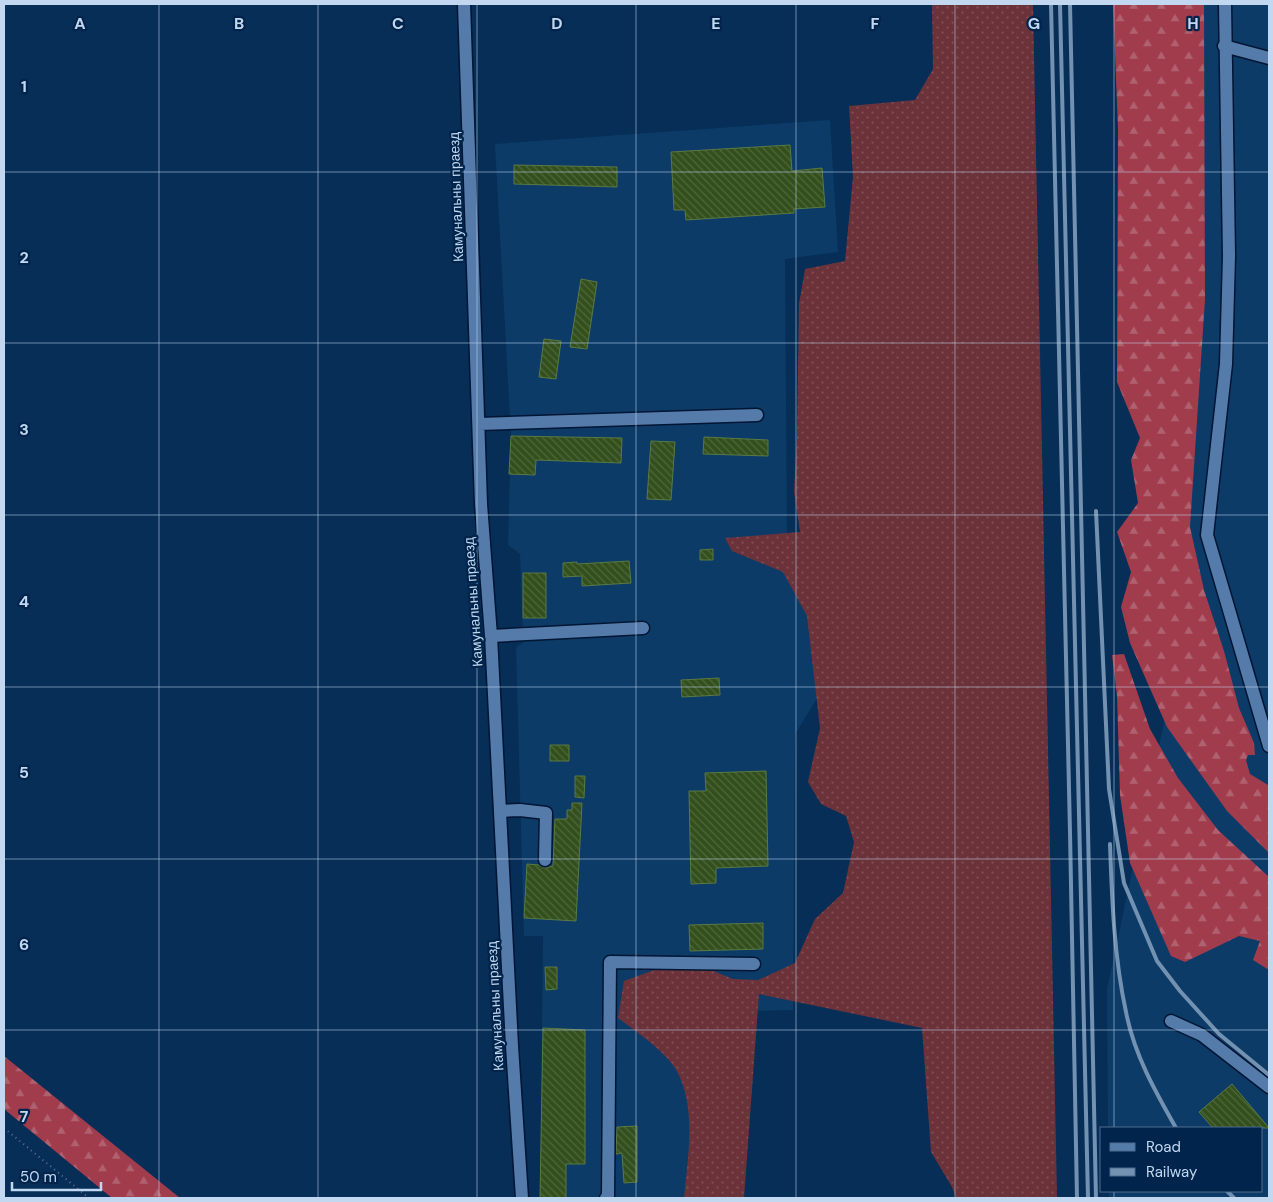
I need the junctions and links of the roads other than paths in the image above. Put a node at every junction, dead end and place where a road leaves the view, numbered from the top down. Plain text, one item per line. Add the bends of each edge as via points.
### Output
1 (464, 4) edge
2 (1224, 4) edge
3 (1224, 46) junction
4 (1269, 58) edge
5 (757, 415) dead end
6 (479, 424) junction
7 (643, 628) dead end
8 (491, 636) junction
9 (1269, 746) edge
10 (500, 811) junction
11 (545, 860) dead end
12 (754, 964) dead end
13 (1171, 1020) dead end
14 (1269, 1087) edge
15 (522, 1198) edge
16 (606, 1198) edge

1 - 6 street, Камунальны праезд
2 - 3 street
3 - 4 street
3 - 9 street via 1229,256 1226,364 1208,535
5 - 6 street
6 - 8 street, Камунальны праезд via 481,504
7 - 8 street
8 - 10 street, Камунальны праезд
10 - 11 street via 546,813
10 - 15 street, Камунальны праезд
12 - 16 street via 610,962
13 - 14 street via 1202,1035

